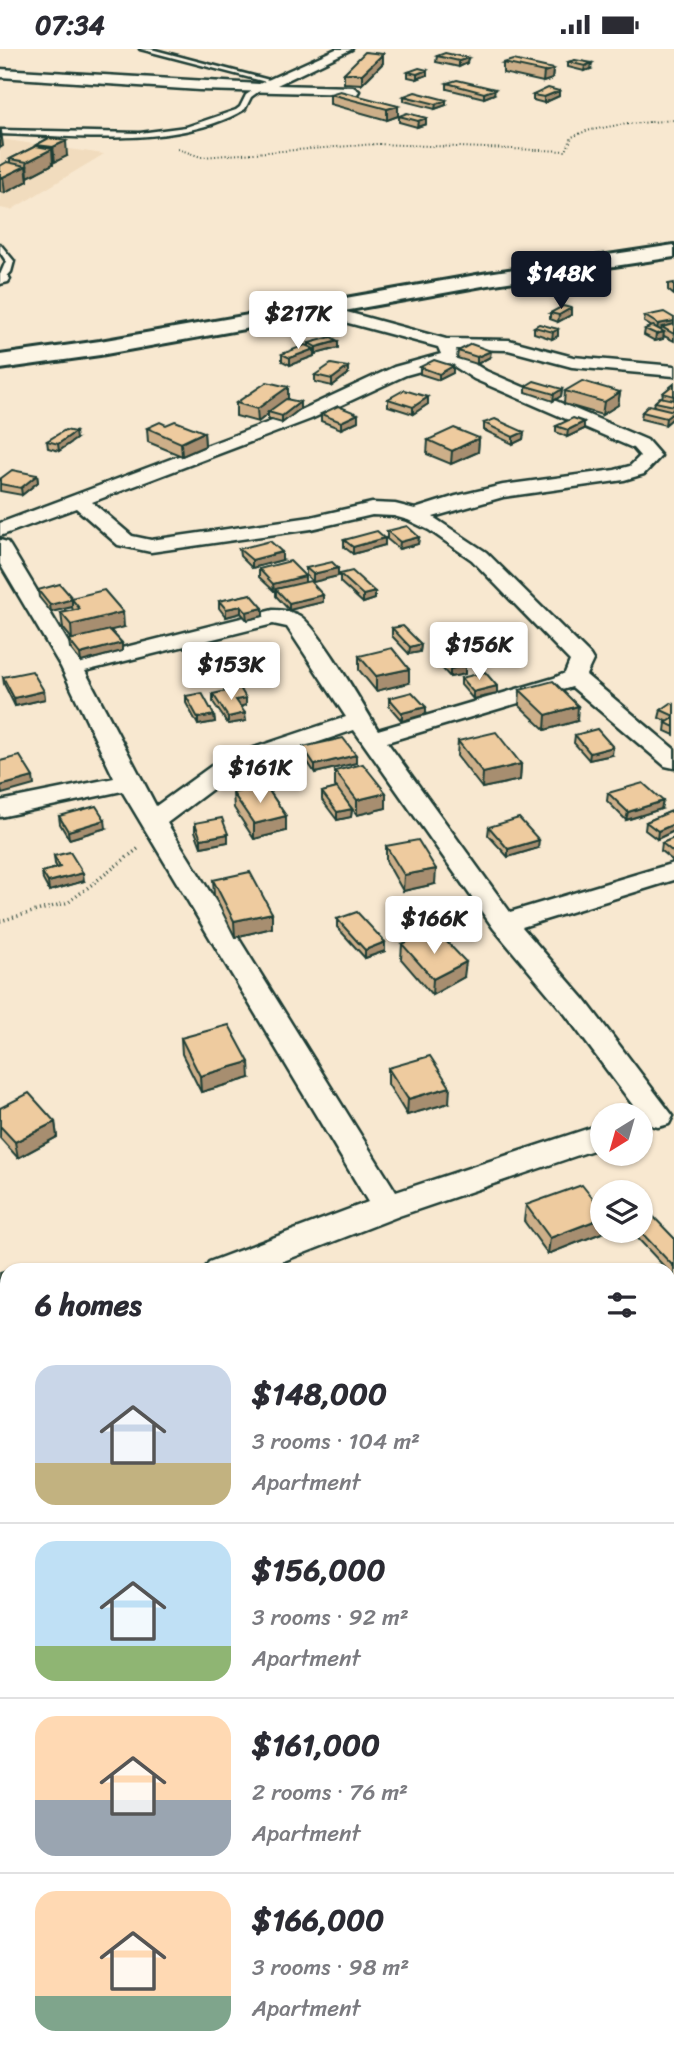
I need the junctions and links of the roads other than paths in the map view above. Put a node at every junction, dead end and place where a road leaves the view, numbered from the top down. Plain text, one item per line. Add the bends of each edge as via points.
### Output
1 (143, 49) edge
2 (346, 49) edge
3 (0, 73) edge
4 (266, 84) junction
5 (353, 91) edge
6 (0, 132) edge
7 (75, 134) junction
8 (63, 141) edge
9 (0, 246) edge
10 (674, 251) edge
11 (1, 279) edge
12 (317, 309) junction
13 (448, 351) junction
14 (0, 362) edge
15 (674, 371) edge
16 (79, 502) junction
17 (415, 516) junction
18 (0, 530) edge
19 (0, 547) edge
20 (72, 667) junction
21 (574, 677) junction
22 (367, 730) junction
23 (674, 761) edge
24 (129, 782) junction
25 (0, 809) edge
26 (157, 826) junction
27 (674, 871) edge
28 (504, 923) junction
29 (657, 1115) edge
30 (590, 1139) edge
31 (387, 1207) junction
32 (242, 1263) edge

1 - 4 lane
2 - 4 street
3 - 4 street via 188,85
4 - 5 street
4 - 7 lane via 248,96 238,111 189,128
6 - 7 lane
7 - 8 lane
9 - 11 lane via 10,261
10 - 12 main road
12 - 13 street
12 - 14 main road
13 - 15 street via 509,345 572,362
13 - 16 street via 305,415
13 - 17 street via 480,375 640,444 651,456 637,470 617,476 503,491
16 - 17 street via 125,541 152,546 311,523 372,509
16 - 18 street
17 - 21 street via 479,556 546,622 582,660
19 - 20 street
20 - 22 street via 285,617 295,622 318,653
20 - 24 street
21 - 22 street
21 - 23 street
22 - 26 street via 230,764
22 - 28 street
24 - 25 street
24 - 26 street
26 - 31 street
27 - 28 street
28 - 29 street
30 - 31 street
31 - 32 street

